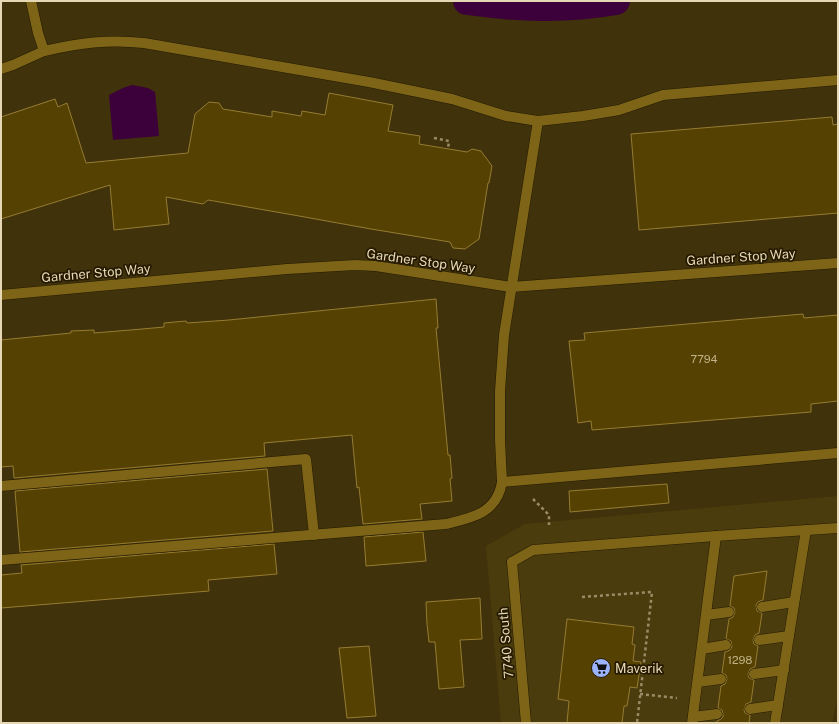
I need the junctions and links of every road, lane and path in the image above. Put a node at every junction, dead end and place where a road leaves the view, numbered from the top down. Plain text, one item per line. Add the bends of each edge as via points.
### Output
1 (31, 1) edge
2 (44, 51) junction
3 (1, 69) edge
4 (838, 80) edge
5 (538, 121) junction
6 (434, 138) dead end
7 (448, 149) dead end
8 (838, 262) edge
9 (511, 287) junction
10 (1, 295) edge
11 (838, 453) edge
12 (502, 482) junction
13 (1, 486) edge
14 (533, 499) dead end
15 (549, 525) dead end
16 (838, 528) edge
17 (806, 530) junction
18 (314, 536) junction
19 (716, 536) junction
20 (1, 560) edge
21 (582, 597) dead end
22 (794, 602) junction
23 (762, 607) dead end
24 (729, 612) dead end
25 (706, 615) junction
26 (789, 636) junction
27 (759, 640) dead end
28 (726, 645) dead end
29 (702, 649) junction
30 (784, 670) junction
31 (754, 674) dead end
32 (721, 679) dead end
33 (698, 682) junction
34 (640, 694) junction
35 (696, 700) junction
36 (778, 705) junction
37 (750, 709) dead end
38 (717, 714) dead end
39 (693, 720) edge
40 (526, 723) edge
41 (637, 723) edge
42 (775, 723) edge

1 - 2 street
2 - 3 street
2 - 5 street via 109,40 144,43 369,82 452,99 506,116
4 - 5 street via 663,95 618,110
5 - 9 street
6 - 7 path via 449,141
8 - 9 street, Gardner Stop Way
9 - 10 street, Gardner Stop Way via 355,265
9 - 12 street via 500,391
11 - 12 street
12 - 18 street via 501,491 489,508 462,520 446,524
13 - 18 street via 306,459
14 - 15 path via 549,515
16 - 17 street
17 - 19 street
17 - 22 street
18 - 20 street
19 - 25 street
19 - 40 street, 7740 South via 534,550 512,562
21 - 34 path via 652,592
22 - 23 street
22 - 26 street
24 - 25 street
25 - 29 street
26 - 27 street
26 - 30 street
28 - 29 street
29 - 33 street
30 - 31 street
30 - 36 street
32 - 33 street
33 - 35 street
34 - 35 path
34 - 41 path
35 - 39 street
36 - 37 street
36 - 42 street
38 - 39 street

